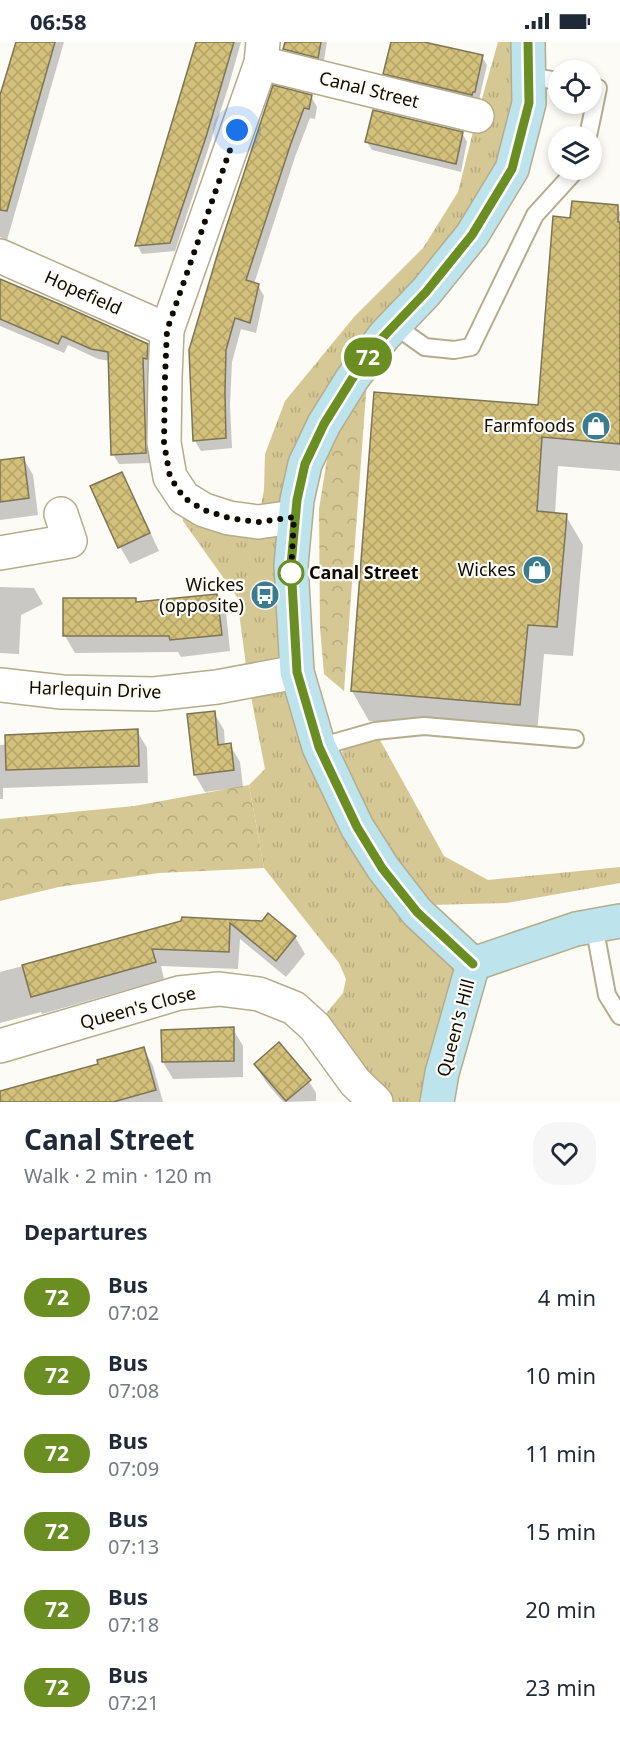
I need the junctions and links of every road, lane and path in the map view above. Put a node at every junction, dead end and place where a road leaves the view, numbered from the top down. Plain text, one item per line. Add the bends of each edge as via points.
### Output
1 (528, 42) edge
2 (262, 52) edge
3 (543, 78) edge
4 (477, 116) dead end
5 (567, 180) edge
6 (0, 256) edge
7 (394, 325) junction
8 (167, 330) junction
9 (61, 514) dead end
10 (294, 517) junction
11 (0, 553) edge
12 (297, 672) junction
13 (0, 685) edge
14 (575, 739) dead end
15 (319, 747) junction
16 (607, 923) edge
17 (473, 964) junction
18 (620, 1016) edge
19 (0, 1046) edge
20 (376, 1102) edge
21 (437, 1102) edge

1 - 3 street
2 - 4 street, Canal Street
2 - 8 street
3 - 7 street via 529,103 512,169 472,235
5 - 7 lane via 535,215 471,347 425,347
6 - 8 street, Hopefield
7 - 10 street via 352,379 324,424 305,464
8 - 10 street via 164,443 170,477 184,498 229,518 258,522
9 - 11 street via 70,541
10 - 12 street via 291,565
12 - 13 street, Harlequin Drive via 154,694 62,692
12 - 15 street
14 - 15 lane via 424,726 375,731
15 - 17 street via 357,827 382,868 417,912
16 - 17 street, Queen's Hill via 576,929
16 - 18 lane via 607,995
17 - 21 street, Queen's Hill
19 - 20 street, Queen's Close via 179,993 219,989 259,994 294,1008 315,1027 355,1082

